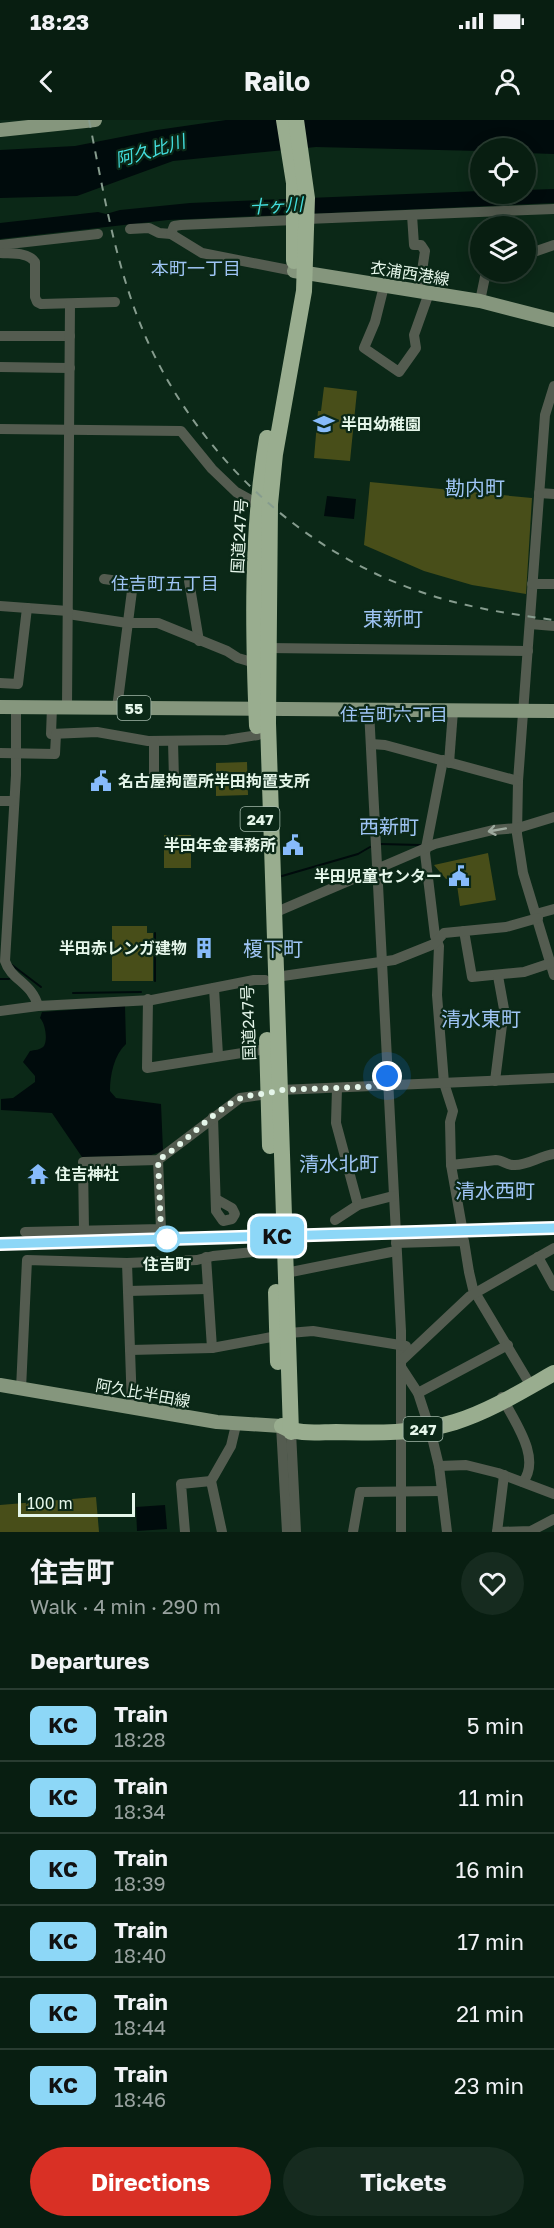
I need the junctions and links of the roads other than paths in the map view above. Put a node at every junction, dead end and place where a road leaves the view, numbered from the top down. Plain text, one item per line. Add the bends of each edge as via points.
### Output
1 (95, 120) edge
2 (284, 120) edge
3 (296, 120) edge
4 (67, 122) edge
5 (0, 130) edge
6 (300, 187) junction
7 (554, 209) edge
8 (412, 215) junction
9 (301, 218) junction
10 (130, 229) dead end
11 (98, 234) dead end
12 (171, 234) junction
13 (0, 245) edge
14 (554, 245) edge
15 (536, 251) edge
16 (0, 253) edge
17 (299, 272) junction
18 (484, 282) edge
19 (384, 285) junction
20 (424, 292) junction
21 (480, 301) junction
22 (115, 302) dead end
23 (70, 304) junction
24 (554, 320) edge
25 (0, 336) edge
26 (70, 336) junction
27 (0, 367) edge
28 (70, 368) junction
29 (554, 386) edge
30 (0, 429) edge
31 (69, 430) junction
32 (548, 449) edge
33 (539, 493) junction
34 (554, 494) edge
35 (258, 504) junction
36 (104, 579) dead end
37 (189, 581) dead end
38 (532, 584) junction
39 (554, 584) edge
40 (0, 606) edge
41 (27, 608) junction
42 (68, 613) junction
43 (127, 623) junction
44 (530, 624) junction
45 (554, 626) edge
46 (199, 641) junction
47 (267, 648) junction
48 (528, 651) junction
49 (255, 663) junction
50 (0, 683) edge
51 (0, 707) edge
52 (52, 707) junction
53 (68, 707) junction
54 (16, 708) junction
55 (117, 708) junction
56 (262, 709) junction
57 (369, 710) junction
58 (453, 711) junction
59 (523, 711) junction
60 (554, 711) edge
61 (56, 734) junction
62 (258, 735) junction
63 (154, 741) junction
64 (173, 741) junction
65 (371, 744) junction
66 (0, 753) edge
67 (16, 753) junction
68 (446, 762) junction
69 (154, 780) dead end
70 (174, 780) dead end
71 (518, 781) junction
72 (0, 801) edge
73 (14, 801) junction
74 (554, 817) edge
75 (518, 828) junction
76 (426, 847) junction
77 (377, 867) junction
78 (5, 868) edge
79 (554, 909) edge
80 (274, 912) junction
81 (537, 916) junction
82 (464, 931) junction
83 (3, 932) edge
84 (436, 940) junction
85 (550, 947) edge
86 (381, 963) junction
87 (551, 963) junction
88 (554, 975) edge
89 (498, 976) junction
90 (270, 979) junction
91 (214, 988) junction
92 (148, 999) junction
93 (38, 1006) junction
94 (0, 1011) edge
95 (267, 1049) junction
96 (218, 1055) junction
97 (554, 1078) edge
98 (495, 1081) junction
99 (444, 1083) junction
100 (387, 1086) junction
101 (337, 1088) junction
102 (274, 1092) junction
103 (213, 1117) junction
104 (554, 1154) edge
105 (158, 1160) junction
106 (451, 1165) junction
107 (393, 1196) junction
108 (216, 1199) dead end
109 (358, 1205) junction
110 (335, 1220) dead end
111 (462, 1227) dead end
112 (84, 1231) junction
113 (24, 1232) dead end
114 (396, 1247) junction
115 (554, 1248) edge
116 (274, 1250) junction
117 (206, 1257) junction
118 (538, 1257) junction
119 (127, 1263) junction
120 (286, 1273) junction
121 (554, 1286) edge
122 (207, 1288) junction
123 (128, 1291) junction
124 (477, 1293) junction
125 (283, 1335) junction
126 (508, 1345) junction
127 (401, 1346) junction
128 (416, 1347) junction
129 (212, 1348) junction
130 (130, 1350) junction
131 (554, 1363) edge
132 (401, 1364) junction
133 (554, 1373) edge
134 (529, 1382) junction
135 (0, 1385) edge
136 (21, 1389) junction
137 (418, 1393) junction
138 (503, 1398) junction
139 (132, 1407) junction
140 (428, 1424) junction
141 (236, 1425) junction
142 (288, 1427) junction
143 (401, 1427) junction
144 (439, 1466) junction
145 (504, 1475) junction
146 (211, 1481) junction
147 (523, 1482) junction
148 (401, 1491) junction
149 (442, 1491) junction
150 (554, 1494) edge
151 (554, 1519) edge
152 (185, 1532) edge
153 (222, 1532) edge
154 (287, 1532) edge
155 (296, 1532) edge
156 (353, 1532) edge
157 (401, 1532) edge
158 (447, 1532) edge
159 (497, 1532) edge

1 - 4 main road
2 - 6 highway, 国道247号 / 247
3 - 6 highway, 国道247号 / 247
4 - 5 main road
6 - 9 highway, 国道247号 / 247
7 - 8 street
8 - 9 street
8 - 20 street via 414,245 421,245 425,251
9 - 12 street via 181,225 174,226
9 - 17 highway, 国道247号 / 247
10 - 12 street via 149,228
11 - 13 street
12 - 17 street via 202,253
14 - 15 street
16 - 23 street via 33,258 37,302
17 - 19 main road, 衣浦西港線
17 - 35 highway, 国道247号 / 247
17 - 47 highway, 国道247号 / 247 via 304,291 270,504
18 - 21 street
19 - 20 main road, 衣浦西港線
19 - 20 street via 364,348 399,372 416,348 414,335
20 - 21 main road, 衣浦西港線
21 - 24 main road, 衣浦西港線
22 - 23 street
23 - 26 street
25 - 26 street
26 - 28 street
27 - 28 street
28 - 31 street
29 - 32 street via 545,415
30 - 31 street
31 - 35 street via 181,431 236,492
31 - 42 street
32 - 33 street
33 - 34 street
33 - 38 street
35 - 49 highway, 国道247号 / 247
36 - 43 street via 133,583
37 - 46 street
38 - 39 street
38 - 44 street
40 - 41 street
41 - 42 street
41 - 50 street via 18,684
42 - 43 street
42 - 53 street
43 - 46 street via 158,623
43 - 55 street
44 - 45 street
44 - 48 street
46 - 49 street
47 - 48 street
47 - 56 highway, 国道247号 / 247
48 - 59 street
49 - 56 highway, 国道247号 / 247
51 - 54 main road, 55
52 - 53 main road, 55
52 - 54 main road, 55
52 - 61 street via 51,734
53 - 55 main road, 55
54 - 67 street
55 - 56 main road, 55
56 - 57 main road
56 - 62 highway, 国道247号 / 247
56 - 80 highway, 国道247号 / 247
57 - 58 main road
57 - 65 street
58 - 59 main road
58 - 68 street
59 - 60 main road
59 - 71 street
61 - 63 street via 97,732
61 - 67 street via 55,754
62 - 64 street
62 - 90 highway, 国道247号 / 247
63 - 64 street
63 - 69 street
64 - 70 street
65 - 68 street
65 - 77 street
66 - 67 street
67 - 73 street
68 - 71 street
68 - 76 street
71 - 75 street
72 - 73 street
73 - 78 street
74 - 75 street
75 -> 76 street via 493,830
75 - 81 street via 524,873
76 - 77 street
76 - 84 street
77 - 80 street
77 - 86 street
78 - 83 street
79 - 81 street
80 - 90 highway, 国道247号 / 247
81 - 82 street via 506,927
81 - 85 street
82 - 84 street via 444,933
82 - 89 street via 472,977
83 - 93 street via 6,964 31,990
84 - 86 street via 413,954
84 - 99 street
85 - 87 street
86 - 90 street
86 - 100 street
87 - 88 street
87 - 89 street
89 - 98 street via 504,1009
90 - 91 street
90 - 95 highway, 国道247号 / 247
90 - 102 highway, 国道247号 / 247
91 - 92 street
91 - 96 street
92 - 93 street
92 - 96 street via 147,1068
93 - 94 street
95 - 96 street
95 - 102 highway, 国道247号 / 247
97 - 98 street
98 - 99 street
99 - 100 street
99 - 106 street via 453,1111
100 - 101 street
100 - 107 street
101 - 102 street
101 - 109 street via 336,1123
102 - 103 street via 240,1098
102 - 116 highway, 国道247号 / 247
102 - 120 highway, 国道247号 / 247
103 - 105 street
103 - 108 street
104 - 106 street via 510,1166 502,1160
105 - 112 street via 83,1162
105 - 112 street via 161,1229
106 - 111 street
107 - 109 street
107 - 114 street
109 - 110 street
112 - 113 street
114 - 120 street
114 - 124 street via 464,1241
114 - 127 street
115 - 118 street
116 - 117 street
116 - 125 highway, 国道247号 / 247
117 - 119 street
117 - 122 street
118 - 121 street
118 - 124 street
119 - 123 street
119 - 136 street via 27,1260
120 - 125 highway, 国道247号 / 247
122 - 123 street
122 - 129 street
123 - 130 street
124 - 126 street
124 - 128 street
125 - 127 street via 313,1331
125 - 129 street
125 - 142 highway, 国道247号 / 247
126 - 134 street
126 - 137 street
127 - 128 street
127 - 132 street
128 - 132 street
129 - 130 street
130 - 139 street
131 - 134 highway, 247
132 - 137 street
132 - 143 street
133 - 134 highway, 247
134 - 138 highway, 247
135 - 136 main road, 阿久比半田線
136 - 139 main road, 阿久比半田線
137 - 140 street
138 - 140 highway, 247
138 - 147 street via 529,1453 528,1476
139 - 141 main road, 阿久比半田線
140 - 143 highway, 247
140 - 144 street
141 - 142 main road, 阿久比半田線
141 - 146 street via 231,1446
142 - 143 highway, 247
142 - 154 street
142 - 155 street
143 - 148 street
144 - 145 street via 466,1465
144 - 149 street
145 - 147 street
145 - 159 street
146 - 152 street via 181,1484
146 - 153 street
147 - 150 street
148 - 149 street
148 - 156 street via 360,1492
148 - 157 street
149 - 158 street
151 - 159 street via 531,1531

